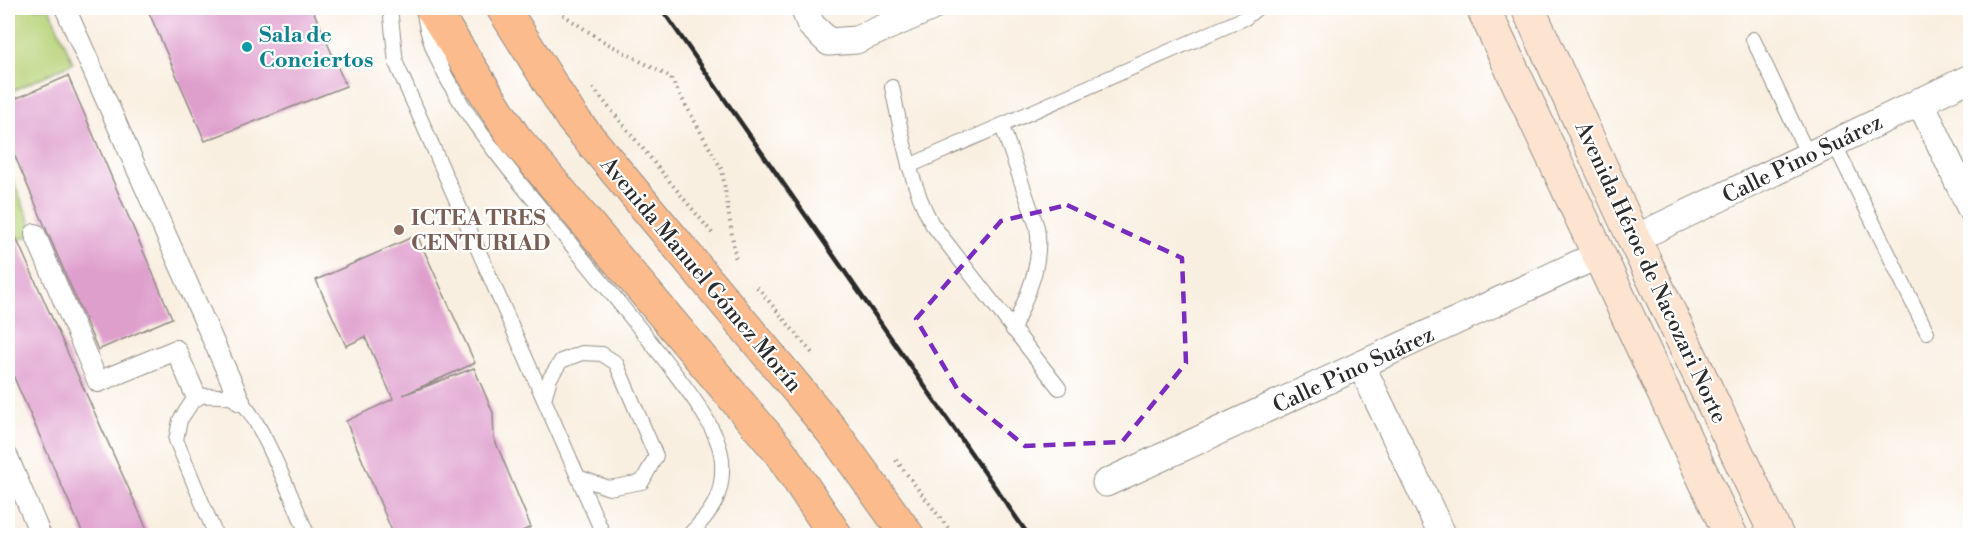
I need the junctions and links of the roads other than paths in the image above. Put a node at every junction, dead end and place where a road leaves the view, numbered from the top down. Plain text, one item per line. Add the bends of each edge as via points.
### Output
1 (70, 8) edge
2 (390, 8) edge
3 (424, 8) edge
4 (432, 8) edge
5 (503, 8) edge
6 (804, 8) edge
7 (930, 8) edge
8 (1257, 8) edge
9 (1483, 8) edge
10 (1528, 8) edge
11 (1753, 39) dead end
12 (1971, 78) edge
13 (892, 87) dead end
14 (1920, 101) junction
15 (1002, 126) junction
16 (1834, 143) junction
17 (1808, 155) junction
18 (909, 166) junction
19 (1971, 207) edge
20 (35, 234) dead end
21 (1634, 239) junction
22 (1600, 254) junction
23 (1013, 330) junction
24 (1927, 332) dead end
25 (1361, 365) junction
26 (1059, 388) dead end
27 (196, 396) junction
28 (544, 399) junction
29 (240, 401) junction
30 (8, 458) edge
31 (578, 477) junction
32 (1106, 483) dead end
33 (41, 536) edge
34 (216, 536) edge
35 (308, 536) edge
36 (604, 536) edge
37 (688, 536) edge
38 (836, 536) edge
39 (908, 536) edge
40 (1443, 536) edge
41 (1731, 536) edge
42 (1777, 536) edge

1 - 29 street via 66,10
2 - 28 lane via 396,63
3 - 37 lane via 426,30 452,88 505,165 647,337 711,427 722,459 722,489 708,516
4 - 38 main road via 514,136 780,452
5 - 39 main road, Avenida Manuel Gómez Morín via 572,118 832,431
6 - 7 street via 811,25 829,42 856,40
8 - 15 lane via 1245,18
9 - 22 main road, Avenida Héroe de Nacozari Norte
10 - 21 main road, Avenida Héroe de Nacozari Norte
11 - 17 lane
12 - 14 street, Calle Pino Suárez
13 - 18 lane
14 - 16 street, Calle Pino Suárez
14 - 19 street
15 - 18 lane
15 - 23 lane via 1040,244 1038,266
16 - 17 street, Calle Pino Suárez
16 - 24 lane
17 - 21 street, Calle Pino Suárez
18 - 23 lane via 920,202 932,224
20 - 27 street via 98,382 176,350
21 - 42 main road, Avenida Héroe de Nacozari Norte
22 - 25 street, Calle Pino Suárez
22 - 41 main road, Avenida Héroe de Nacozari Norte
23 - 26 lane
25 - 32 street, Calle Pino Suárez
25 - 40 street
27 - 29 lane
27 - 34 lane via 180,420 176,440
28 - 31 lane
28 - 31 lane via 550,378 561,361 582,353 602,354 616,363 656,456 642,482 609,488
29 - 35 lane via 258,424
30 - 33 street
31 - 36 lane

